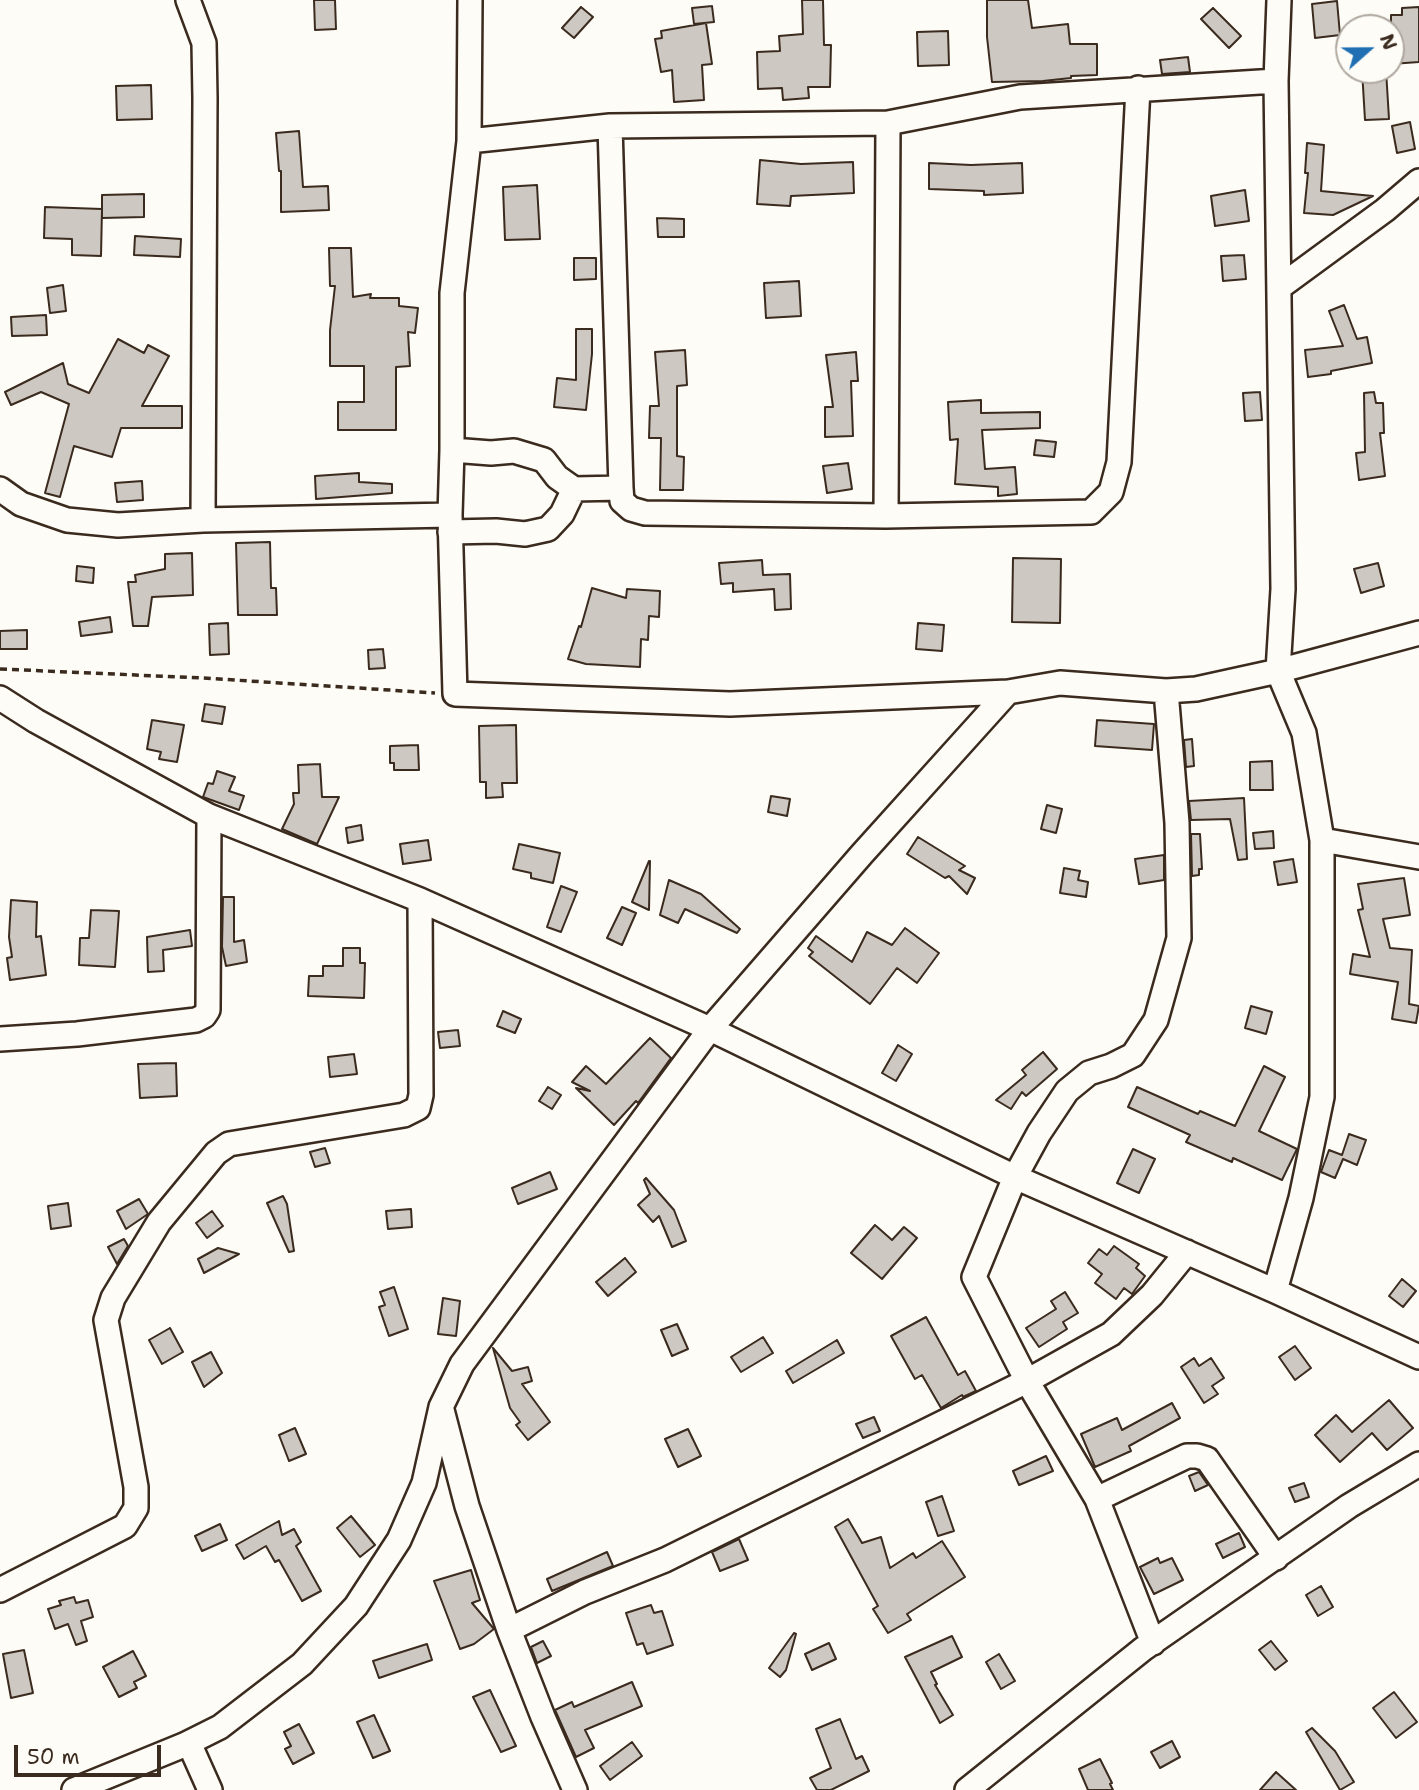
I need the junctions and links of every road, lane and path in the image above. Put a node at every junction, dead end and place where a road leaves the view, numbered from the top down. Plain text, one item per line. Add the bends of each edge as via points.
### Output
1 (188, 0) edge
2 (470, 0) edge
3 (1279, 0) edge
4 (1276, 81) junction
5 (1138, 88) junction
6 (888, 123) junction
7 (610, 127) junction
8 (469, 141) junction
9 (1419, 181) edge
10 (1280, 287) junction
11 (452, 450) junction
12 (621, 488) junction
13 (0, 489) edge
14 (574, 489) junction
15 (886, 516) junction
16 (203, 520) junction
17 (450, 523) junction
18 (1419, 633) edge
19 (0, 669) edge
20 (1278, 671) junction
21 (1166, 691) junction
22 (1008, 692) junction
23 (455, 694) junction
24 (0, 698) edge
25 (209, 816) junction
26 (1322, 840) junction
27 (1419, 856) edge
28 (421, 900) junction
29 (710, 1029) junction
30 (0, 1039) edge
31 (1015, 1177) junction
32 (1187, 1252) junction
33 (1275, 1291) junction
34 (1416, 1348) edge
35 (1027, 1381) junction
36 (441, 1407) junction
37 (1419, 1464) edge
38 (1097, 1499) junction
39 (1276, 1558) junction
40 (0, 1590) edge
41 (509, 1630) junction
42 (1153, 1643) junction
43 (189, 1742) junction
44 (74, 1790) edge
45 (210, 1790) edge
46 (575, 1790) edge
47 (967, 1790) edge

1 - 16 street via 204,43
2 - 8 street
3 - 4 street
4 - 5 street
4 - 10 street
5 - 6 street via 1020,97
5 - 15 street via 1119,462 1111,492 1091,512
6 - 7 street
6 - 15 street
7 - 8 street
7 - 12 street
8 - 11 street via 452,293
9 - 10 street
10 - 20 street via 1283,589
11 - 14 street via 514,451 544,460
11 - 17 street
12 - 14 street
12 - 15 street via 622,501 645,513
13 - 16 street via 21,504 66,520 118,526
14 - 17 street via 562,514 548,529 525,534
16 - 17 street
17 - 23 street
18 - 20 street
19 - 23 path
20 - 21 street via 1196,690
20 - 26 street via 1304,733
21 - 22 street via 1060,683
21 - 31 street via 1177,822 1179,938 1156,1020 1133,1055 1089,1073 1067,1091
22 - 23 street via 730,704
22 - 29 street
24 - 25 street
25 - 28 street
25 - 30 street via 208,1010 204,1016 90,1033
26 - 27 street
26 - 33 street via 1322,1097
28 - 29 street
28 - 40 street via 418,1108 404,1115 229,1144 216,1153 159,1222 113,1298 106,1320 136,1508 125,1527
29 - 31 street
29 - 36 street via 462,1364
31 - 32 street
31 - 35 street via 974,1277
32 - 33 street
32 - 35 street via 1152,1295 1111,1334
33 - 34 street
35 - 38 street
35 - 41 street via 665,1560 585,1592
36 - 41 street via 467,1506
36 - 43 street via 424,1483 399,1540 356,1606 302,1664 220,1727
37 - 39 street
38 - 39 street via 1197,1456 1206,1460
38 - 42 street
39 - 42 street
41 - 46 street
42 - 47 street
43 - 44 street
43 - 45 street

